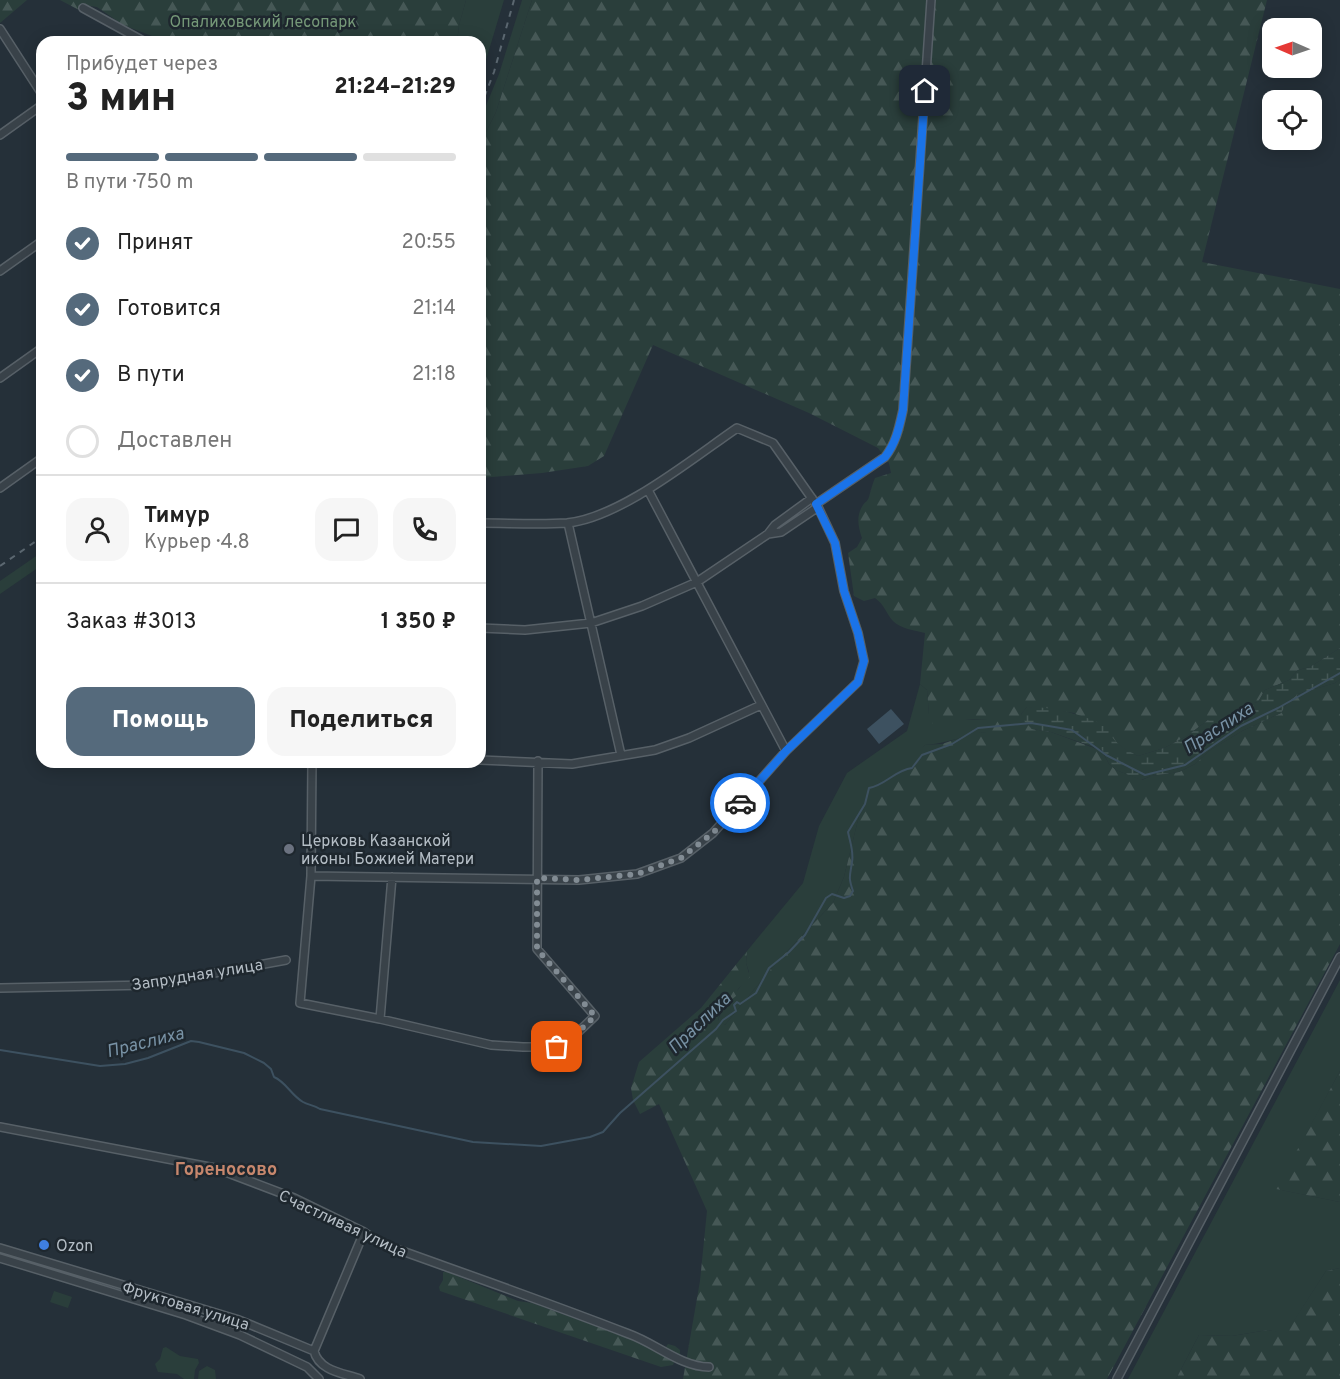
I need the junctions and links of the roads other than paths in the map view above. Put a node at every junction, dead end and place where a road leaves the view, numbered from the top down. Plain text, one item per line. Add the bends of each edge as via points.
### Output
1 (931, 0) edge
2 (83, 8) dead end
3 (0, 29) edge
4 (133, 36) edge
5 (36, 85) edge
6 (36, 109) edge
7 (0, 135) edge
8 (36, 245) edge
9 (0, 271) edge
10 (36, 352) edge
11 (0, 378) edge
12 (36, 462) edge
13 (0, 488) edge
14 (648, 490) junction
15 (816, 503) junction
16 (486, 523) edge
17 (568, 523) junction
18 (697, 582) junction
19 (591, 623) junction
20 (486, 628) edge
21 (761, 705) junction
22 (786, 751) junction
23 (621, 756) junction
24 (486, 760) edge
25 (538, 761) junction
26 (312, 768) edge
27 (311, 876) junction
28 (392, 877) junction
29 (537, 878) junction
30 (1340, 957) edge
31 (286, 960) dead end
32 (0, 988) edge
33 (380, 1019) junction
34 (0, 1127) edge
35 (364, 1232) junction
36 (0, 1248) edge
37 (0, 1258) edge
38 (314, 1351) junction
39 (709, 1367) dead end
40 (319, 1379) edge
41 (360, 1379) edge
42 (1117, 1379) edge

1 - 15 street via 899,430 885,457
2 - 4 street
3 - 5 street
6 - 7 street
8 - 9 street
10 - 11 street
12 - 13 street
14 - 15 street via 737,428 773,443
14 - 17 street via 605,512
14 - 18 street
15 - 18 street via 781,532 768,534
15 - 22 street via 835,543 864,661 858,682
16 - 17 street
17 - 19 street
18 - 19 street via 656,602
18 - 21 street
19 - 20 street via 525,630
19 - 23 street
21 - 22 street
21 - 23 street via 689,738
22 - 29 street via 714,832 681,858 637,874 579,880
23 - 25 street via 572,764
24 - 25 street
25 - 29 street
26 - 27 street
27 - 28 street
27 - 33 street via 300,1003
28 - 29 street
28 - 33 street
29 - 33 street via 537,949 595,1016 575,1035 557,1047 502,1046
30 - 42 street
31 - 32 street, Запрудная улица via 149,985
34 - 35 street, Счастливая улица via 215,1168 294,1198
35 - 38 street
35 - 39 street, Счастливая улица via 380,1243 632,1335 681,1360
36 - 38 street, Фруктовая улица via 239,1320
37 - 40 street via 240,1335 307,1366
38 - 41 street, Фруктовая улица via 323,1365

